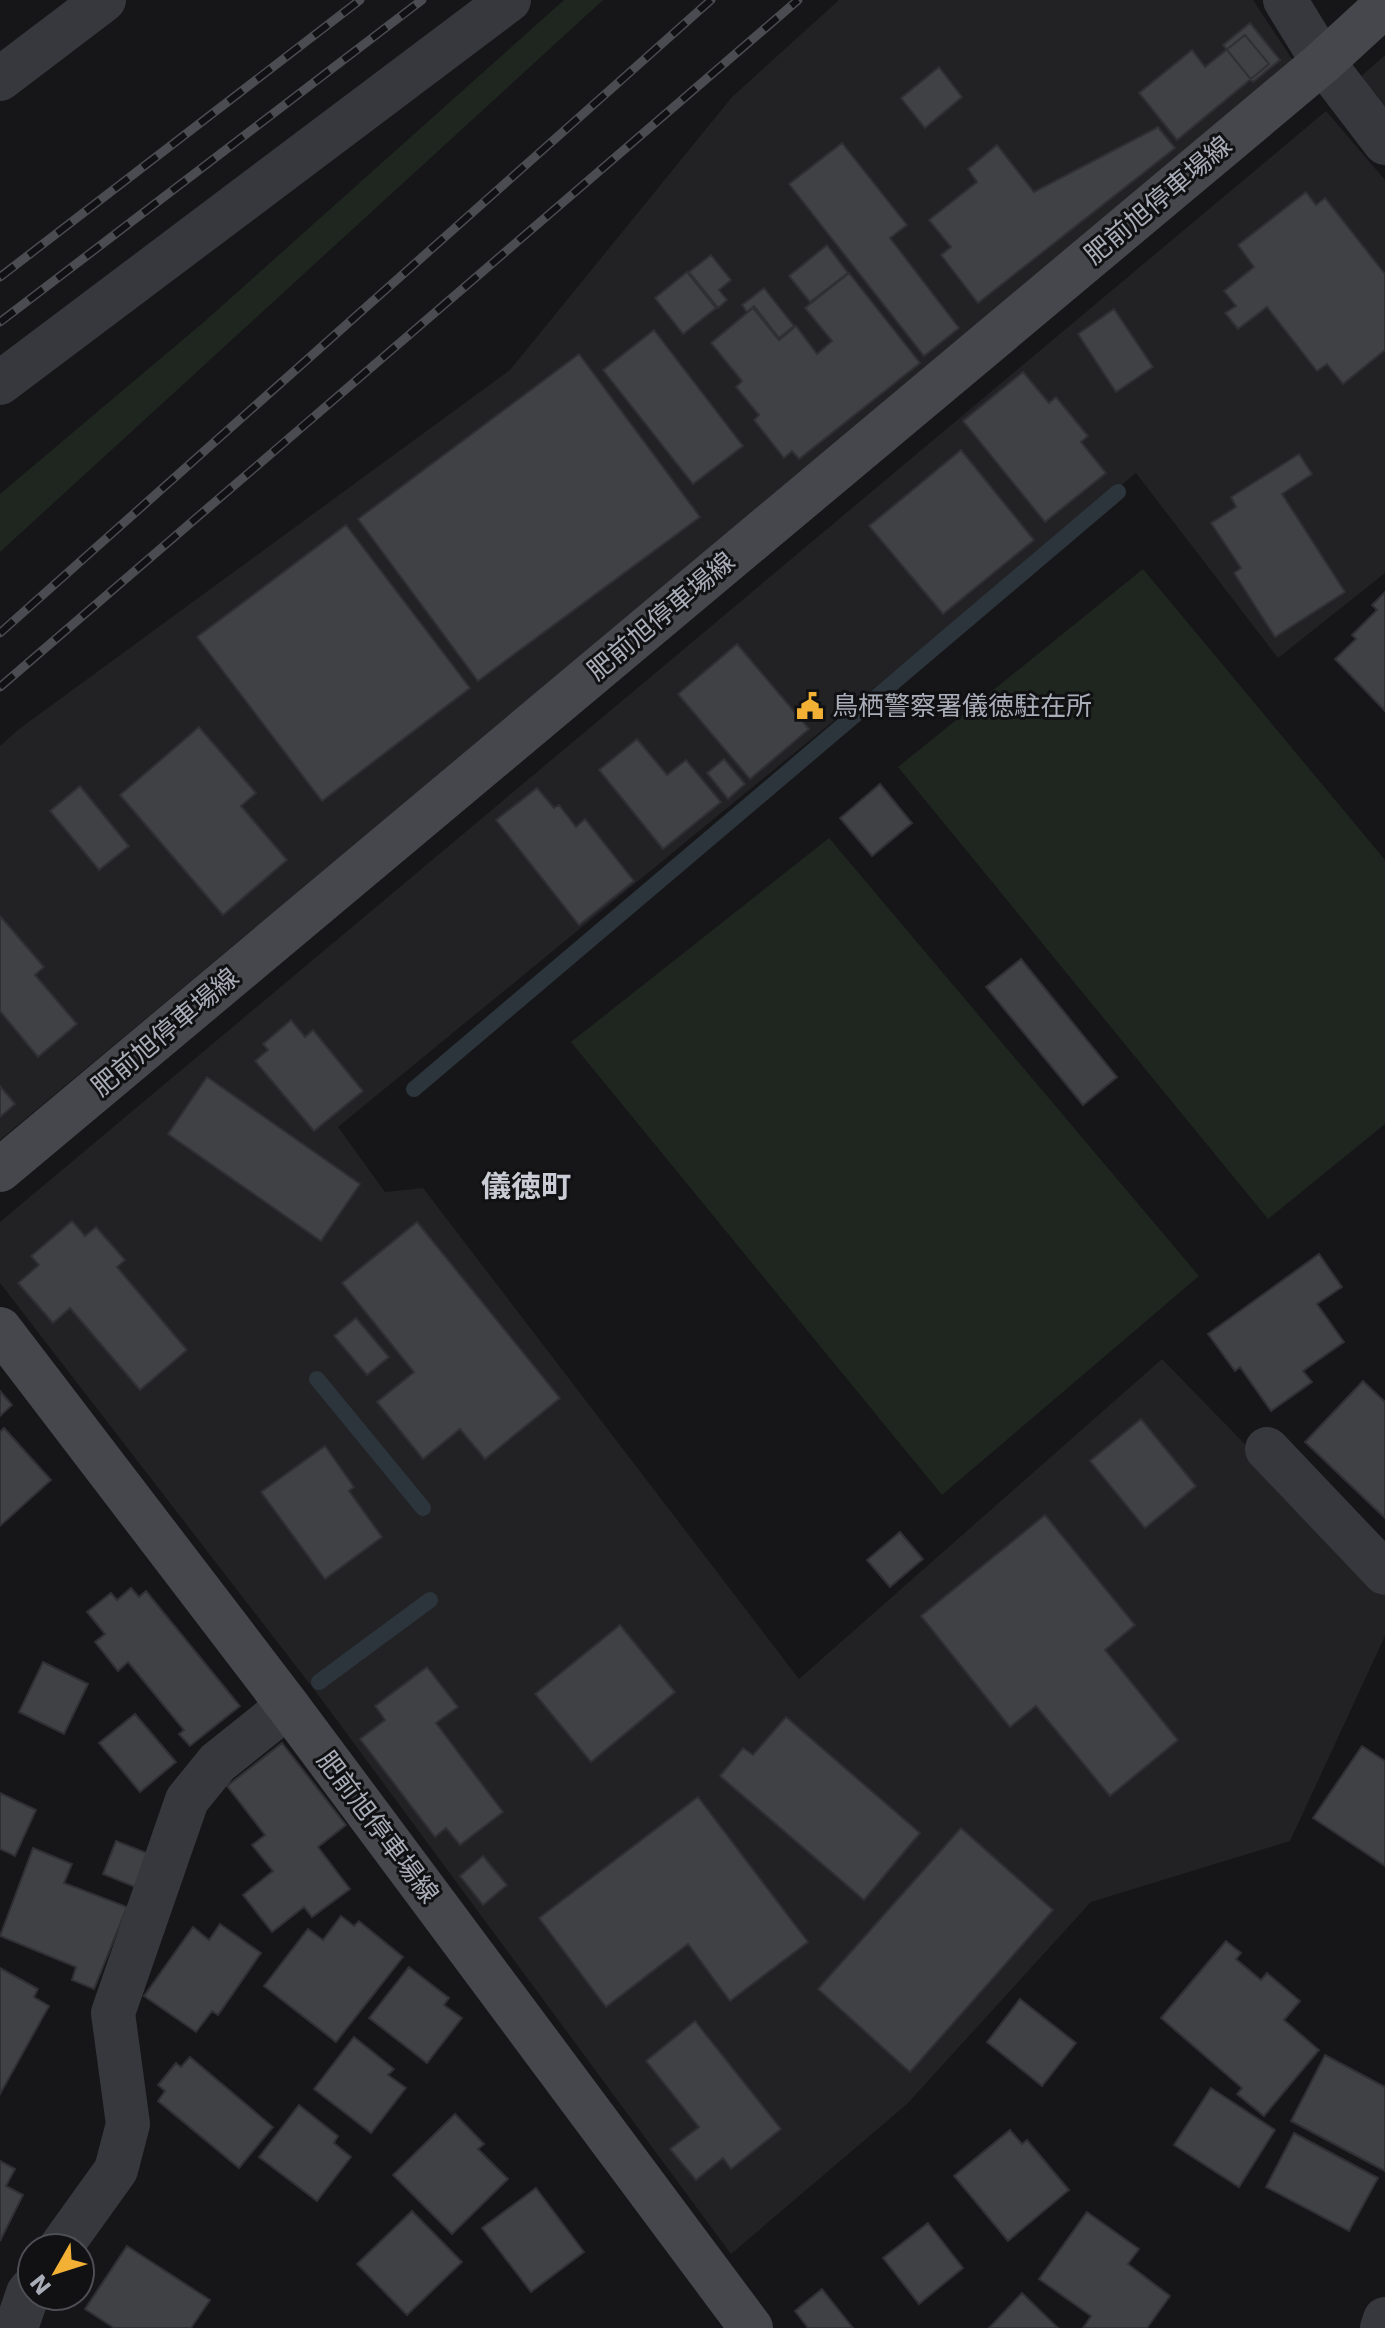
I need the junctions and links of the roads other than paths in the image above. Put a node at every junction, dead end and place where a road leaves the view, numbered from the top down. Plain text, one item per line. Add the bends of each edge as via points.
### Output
1 (104, 0) edge
2 (509, 0) edge
3 (1285, 0) edge
4 (1385, 5) edge
5 (1323, 62) junction
6 (0, 79) edge
7 (1385, 143) edge
8 (0, 383) edge
9 (0, 1170) edge
10 (0, 1329) edge
11 (1267, 1449) dead end
12 (1385, 1573) edge
13 (288, 1706) junction
14 (71, 2232) edge
15 (1385, 2319) edge
16 (751, 2328) edge
17 (1382, 2328) edge

1 - 6 street
2 - 8 street
3 - 5 street
4 - 5 main road, 肥前旭停車場線
5 - 7 street
5 - 9 main road, 肥前旭停車場線
10 - 13 main road, 肥前旭停車場線
11 - 12 street
13 - 14 street via 217,1763 187,1800 113,2013 128,2124 116,2170
13 - 16 main road, 肥前旭停車場線
15 - 17 street

